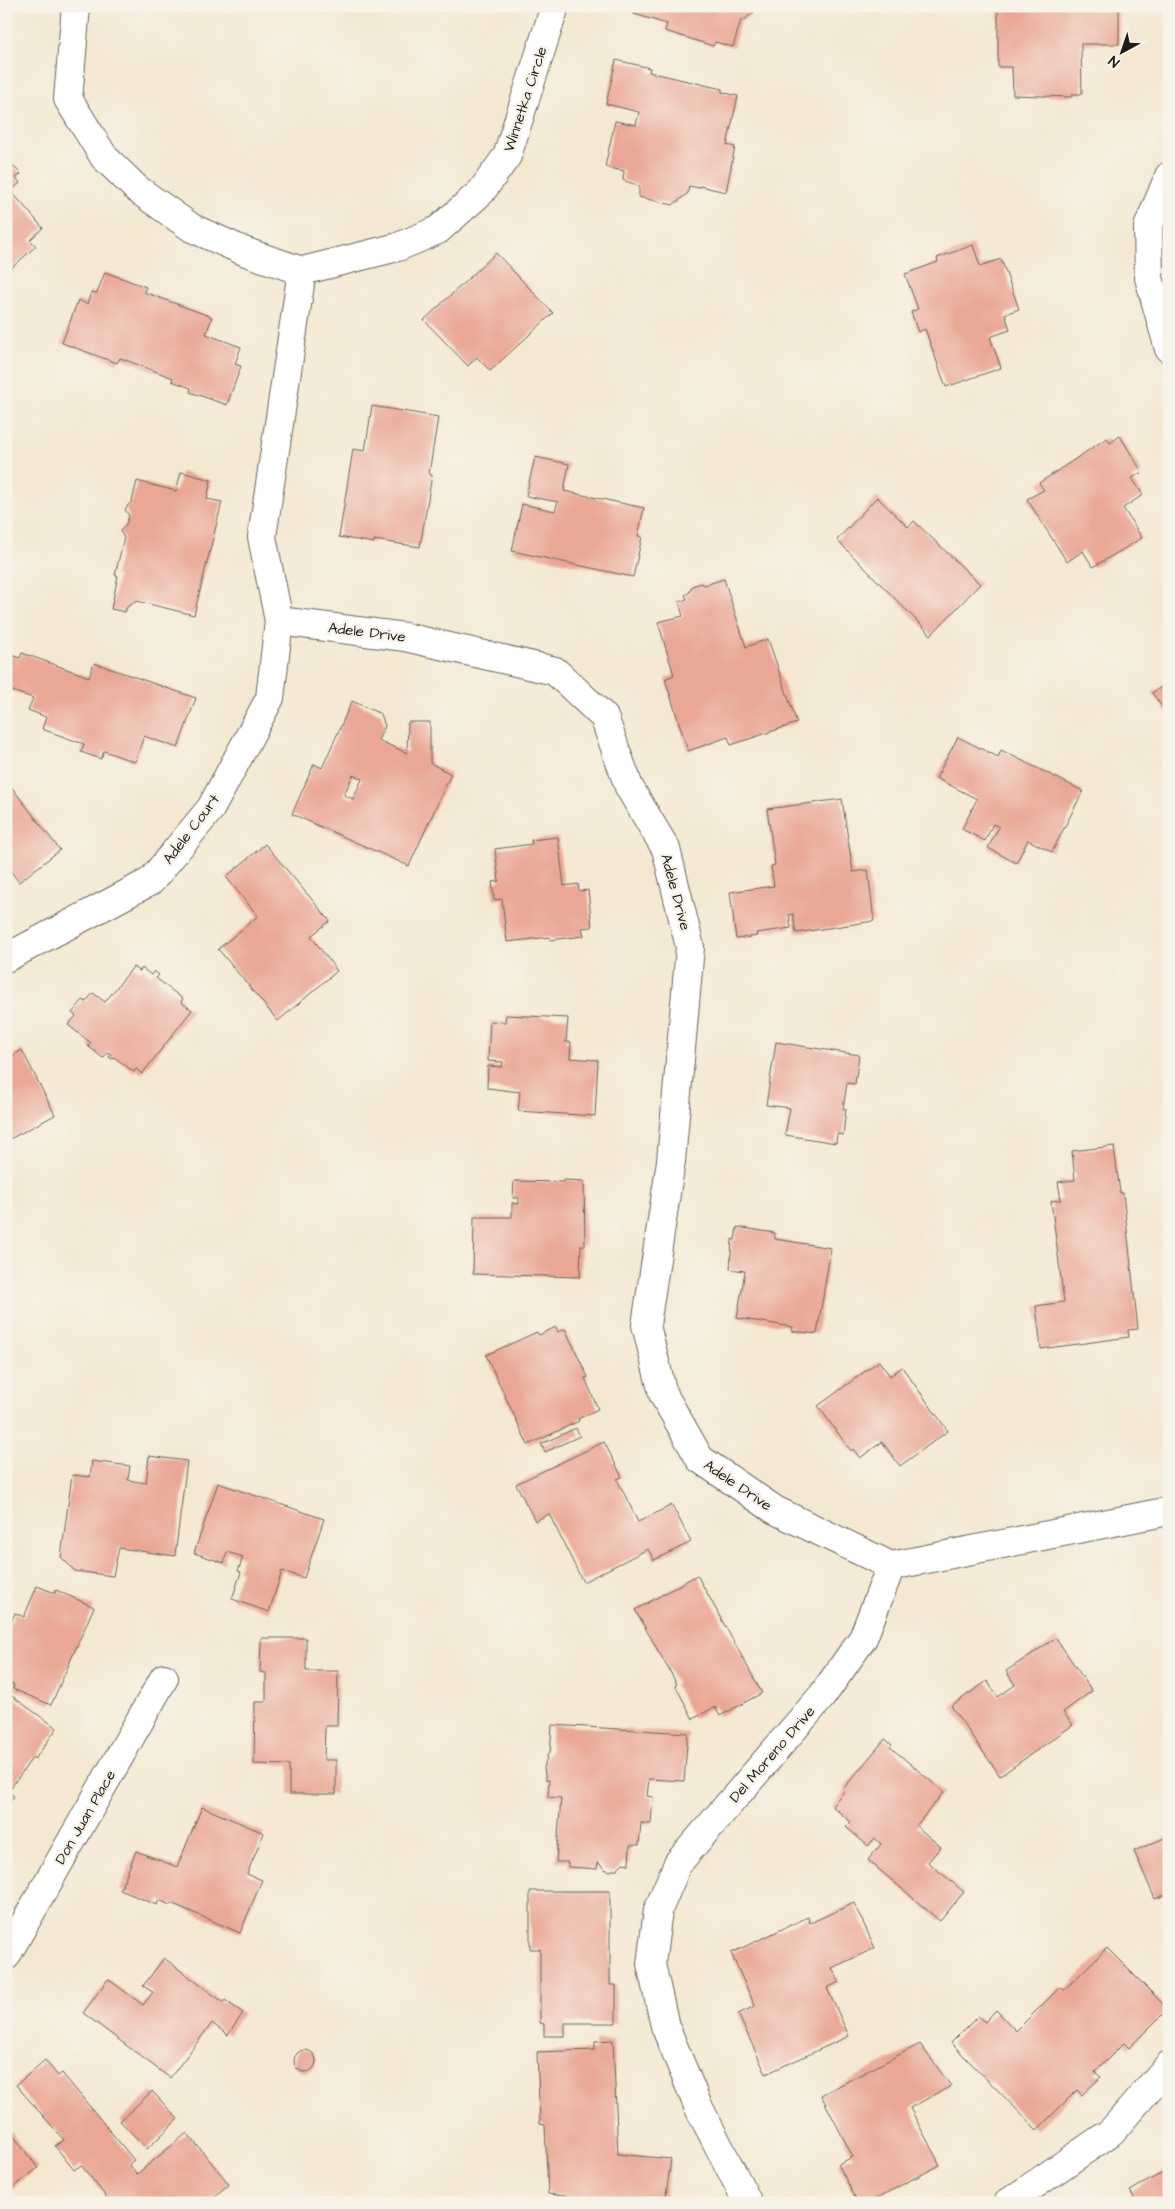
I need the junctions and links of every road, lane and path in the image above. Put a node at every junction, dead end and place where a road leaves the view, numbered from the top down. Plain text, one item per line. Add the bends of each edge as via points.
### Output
1 (76, 6) edge
2 (555, 6) edge
3 (1169, 176) edge
4 (302, 271) junction
5 (1169, 349) edge
6 (279, 621) junction
7 (6, 958) edge
8 (1169, 1511) edge
9 (891, 1566) junction
10 (164, 1678) dead end
11 (6, 1956) edge
12 (1169, 2065) edge
13 (748, 2203) edge
14 (1008, 2203) edge

1 - 4 street via 68,99 104,157 136,189 192,228 246,252
2 - 4 street, Winnetka Circle via 506,156 481,192 438,230 398,247
3 - 5 street via 1148,227 1149,278
4 - 6 street via 262,537
6 - 7 street, Adele Court via 270,698 210,808 151,881
6 - 9 street, Adele Drive via 405,637 555,671 604,717 629,787 666,849 690,947 671,1161 646,1325 663,1394 700,1459 775,1510
8 - 9 street
9 - 13 street, Del Moreno Drive via 863,1638 822,1696 678,1863 658,1910 651,1964 665,2026 698,2106
10 - 11 street, Don Juan Place
12 - 14 street via 1111,2132

